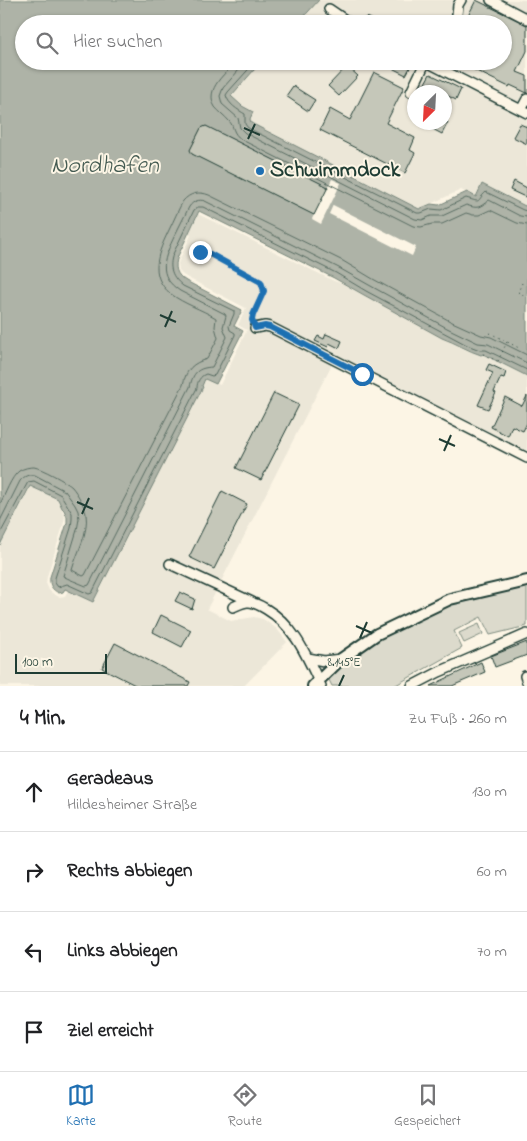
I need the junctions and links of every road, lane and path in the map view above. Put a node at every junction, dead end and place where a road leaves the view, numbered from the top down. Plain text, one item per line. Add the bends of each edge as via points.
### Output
1 (461, 0) edge
2 (491, 0) edge
3 (329, 9) dead end
4 (337, 15) edge
5 (457, 15) edge
6 (527, 19) edge
7 (422, 70) edge
8 (444, 70) edge
9 (414, 85) edge
10 (527, 99) edge
11 (524, 111) edge
12 (200, 252) dead end
13 (522, 283) dead end
14 (527, 296) edge
15 (255, 328) joint
16 (490, 333) dead end
17 (507, 342) junction
18 (519, 348) dead end
19 (483, 354) dead end
20 (497, 361) junction
21 (505, 365) dead end
22 (527, 458) edge
23 (170, 564) dead end
24 (527, 581) edge
25 (255, 603) junction
26 (234, 607) dead end
27 (527, 634) edge
28 (308, 658) junction
29 (341, 659) junction
30 (318, 684) edge
31 (412, 686) edge

1 - 5 street
2 - 6 street
3 - 4 street
7 - 9 street
8 - 11 street
10 - 11 street
12 - 15 path via 210,254 261,282 264,291 252,317
13 - 14 path via 518,292
15 - 22 street via 270,327
16 - 17 path
17 - 18 path
17 - 20 path
19 - 20 path
20 - 21 path
23 - 25 street
24 - 29 main road via 450,599 377,634
25 - 26 street via 246,602
25 - 28 street via 284,623
27 - 31 street
28 - 29 street via 324,662
28 - 30 street
29 - 30 main road

